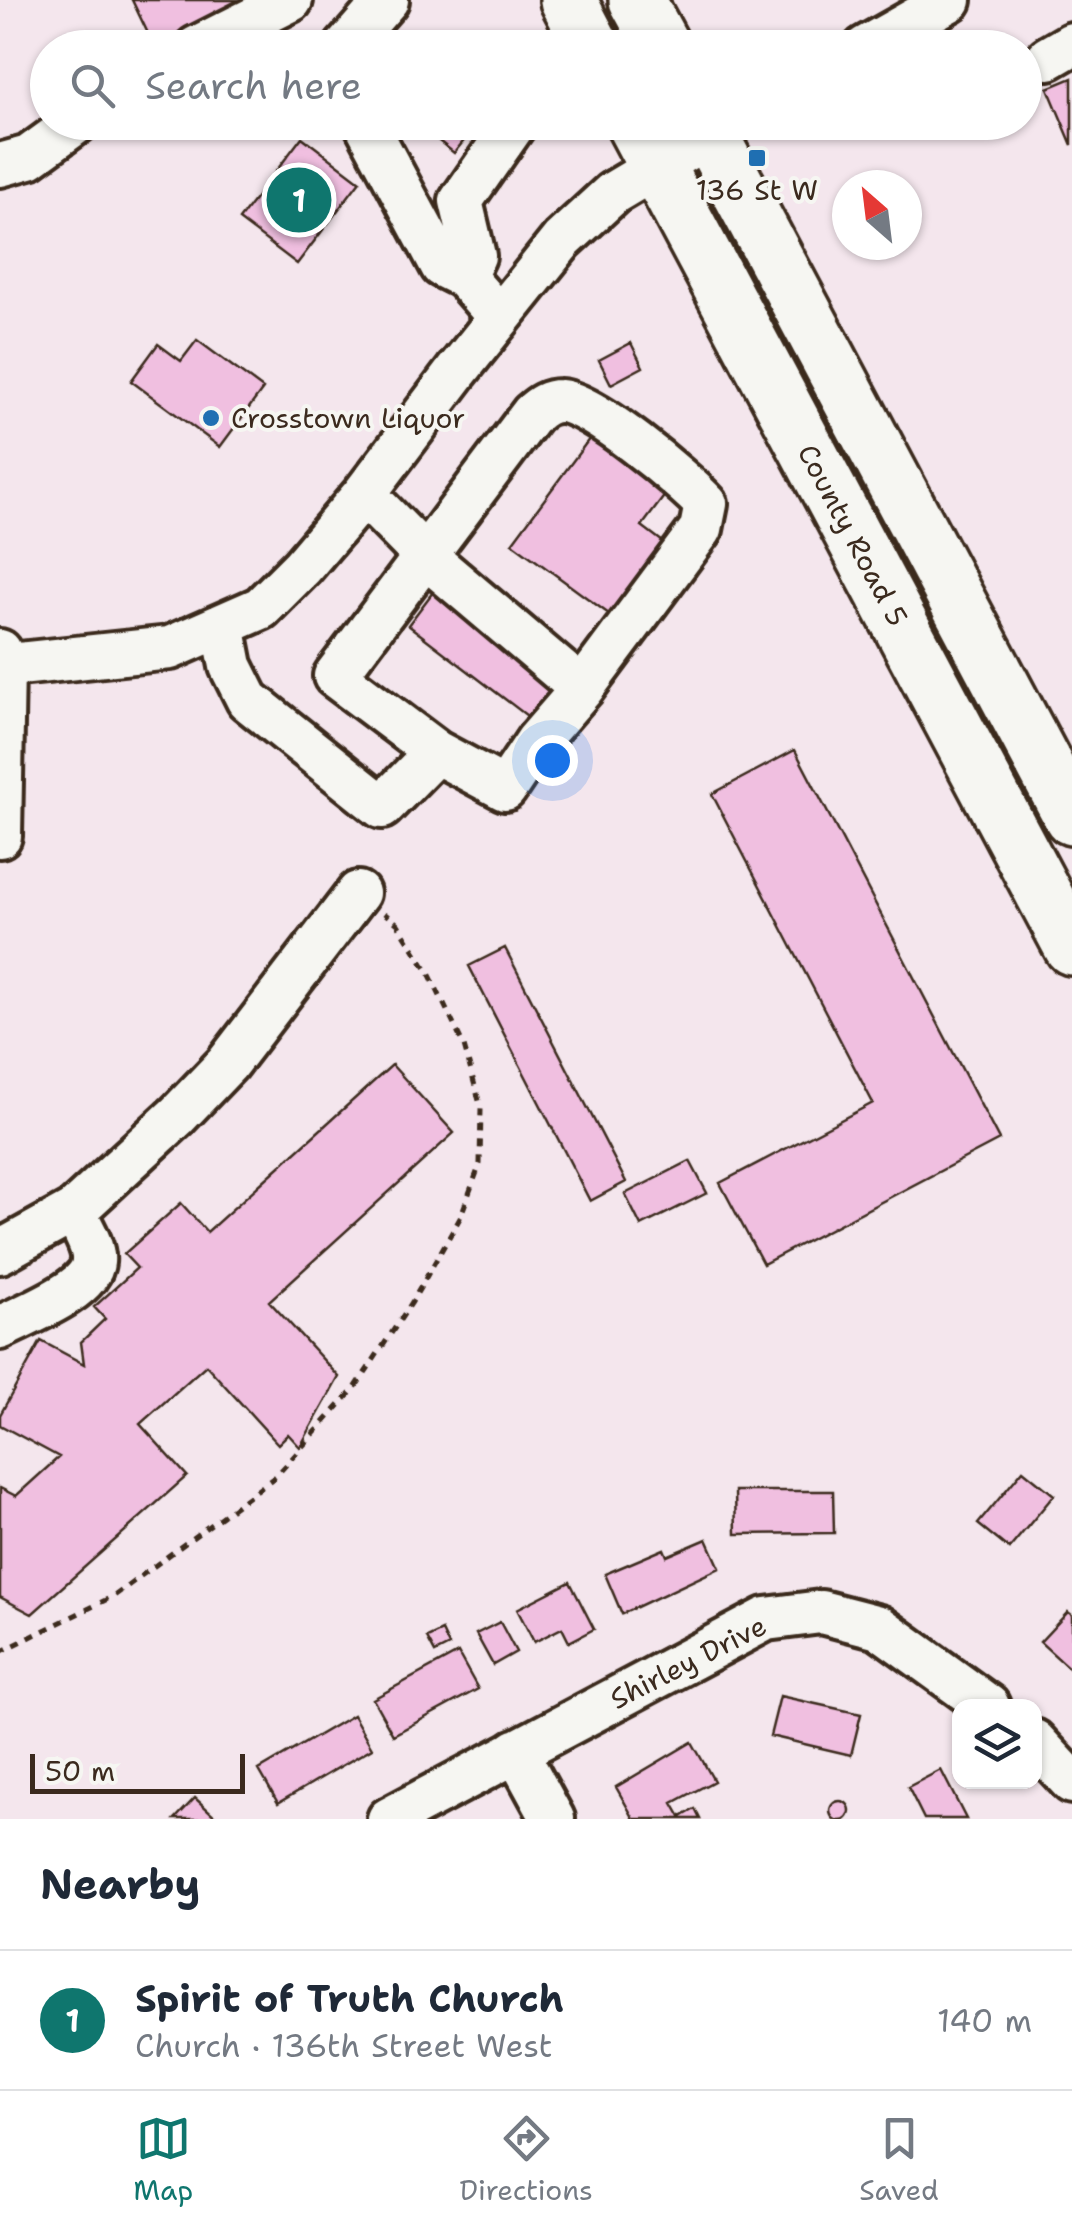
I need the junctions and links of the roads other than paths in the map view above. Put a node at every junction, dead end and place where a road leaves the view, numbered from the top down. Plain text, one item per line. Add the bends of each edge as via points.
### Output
1 (291, 0) edge
2 (387, 0) edge
3 (568, 0) edge
4 (637, 0) edge
5 (950, 0) edge
6 (232, 30) edge
7 (361, 30) edge
8 (584, 30) edge
9 (653, 30) edge
10 (898, 30) edge
11 (52, 140) edge
12 (375, 140) edge
13 (503, 140) edge
14 (722, 140) edge
15 (645, 144) edge
16 (0, 164) edge
17 (464, 277) junction
18 (499, 317) junction
19 (364, 494) junction
20 (425, 556) junction
21 (222, 625) junction
22 (1, 661) edge
23 (582, 689) junction
24 (436, 752) junction
25 (1072, 817) edge
26 (0, 836) edge
27 (358, 893) road end
28 (1072, 947) edge
29 (74, 1211) junction
30 (0, 1252) edge
31 (0, 1328) edge
32 (978, 1699) edge
33 (516, 1750) junction
34 (1042, 1750) edge
35 (1072, 1782) edge
36 (389, 1819) edge
37 (553, 1819) edge

1 - 6 street
2 - 7 street
3 - 8 main road
4 - 9 main road
5 - 10 street
11 - 16 street via 29,157
12 - 17 street via 442,266
13 - 17 street via 460,201 474,256
14 - 25 main road
15 - 18 street via 614,194 562,240
15 - 28 main road, County Road 5
17 - 18 street
18 - 19 street
19 - 20 street
19 - 21 street via 262,608
20 - 23 street
20 - 23 street via 544,404 563,400 589,411 696,492 706,504 700,530
20 - 24 street via 335,676
21 - 22 street via 170,648
21 - 24 street via 248,700 382,807
22 - 26 street
23 - 24 street via 505,789
27 - 29 street via 227,1064
29 - 30 street
29 - 31 street via 92,1250 86,1280
32 - 33 street, Shirley Drive via 879,1627 821,1612 766,1619
33 - 36 street, Shirley Drive
33 - 37 street
34 - 35 street

